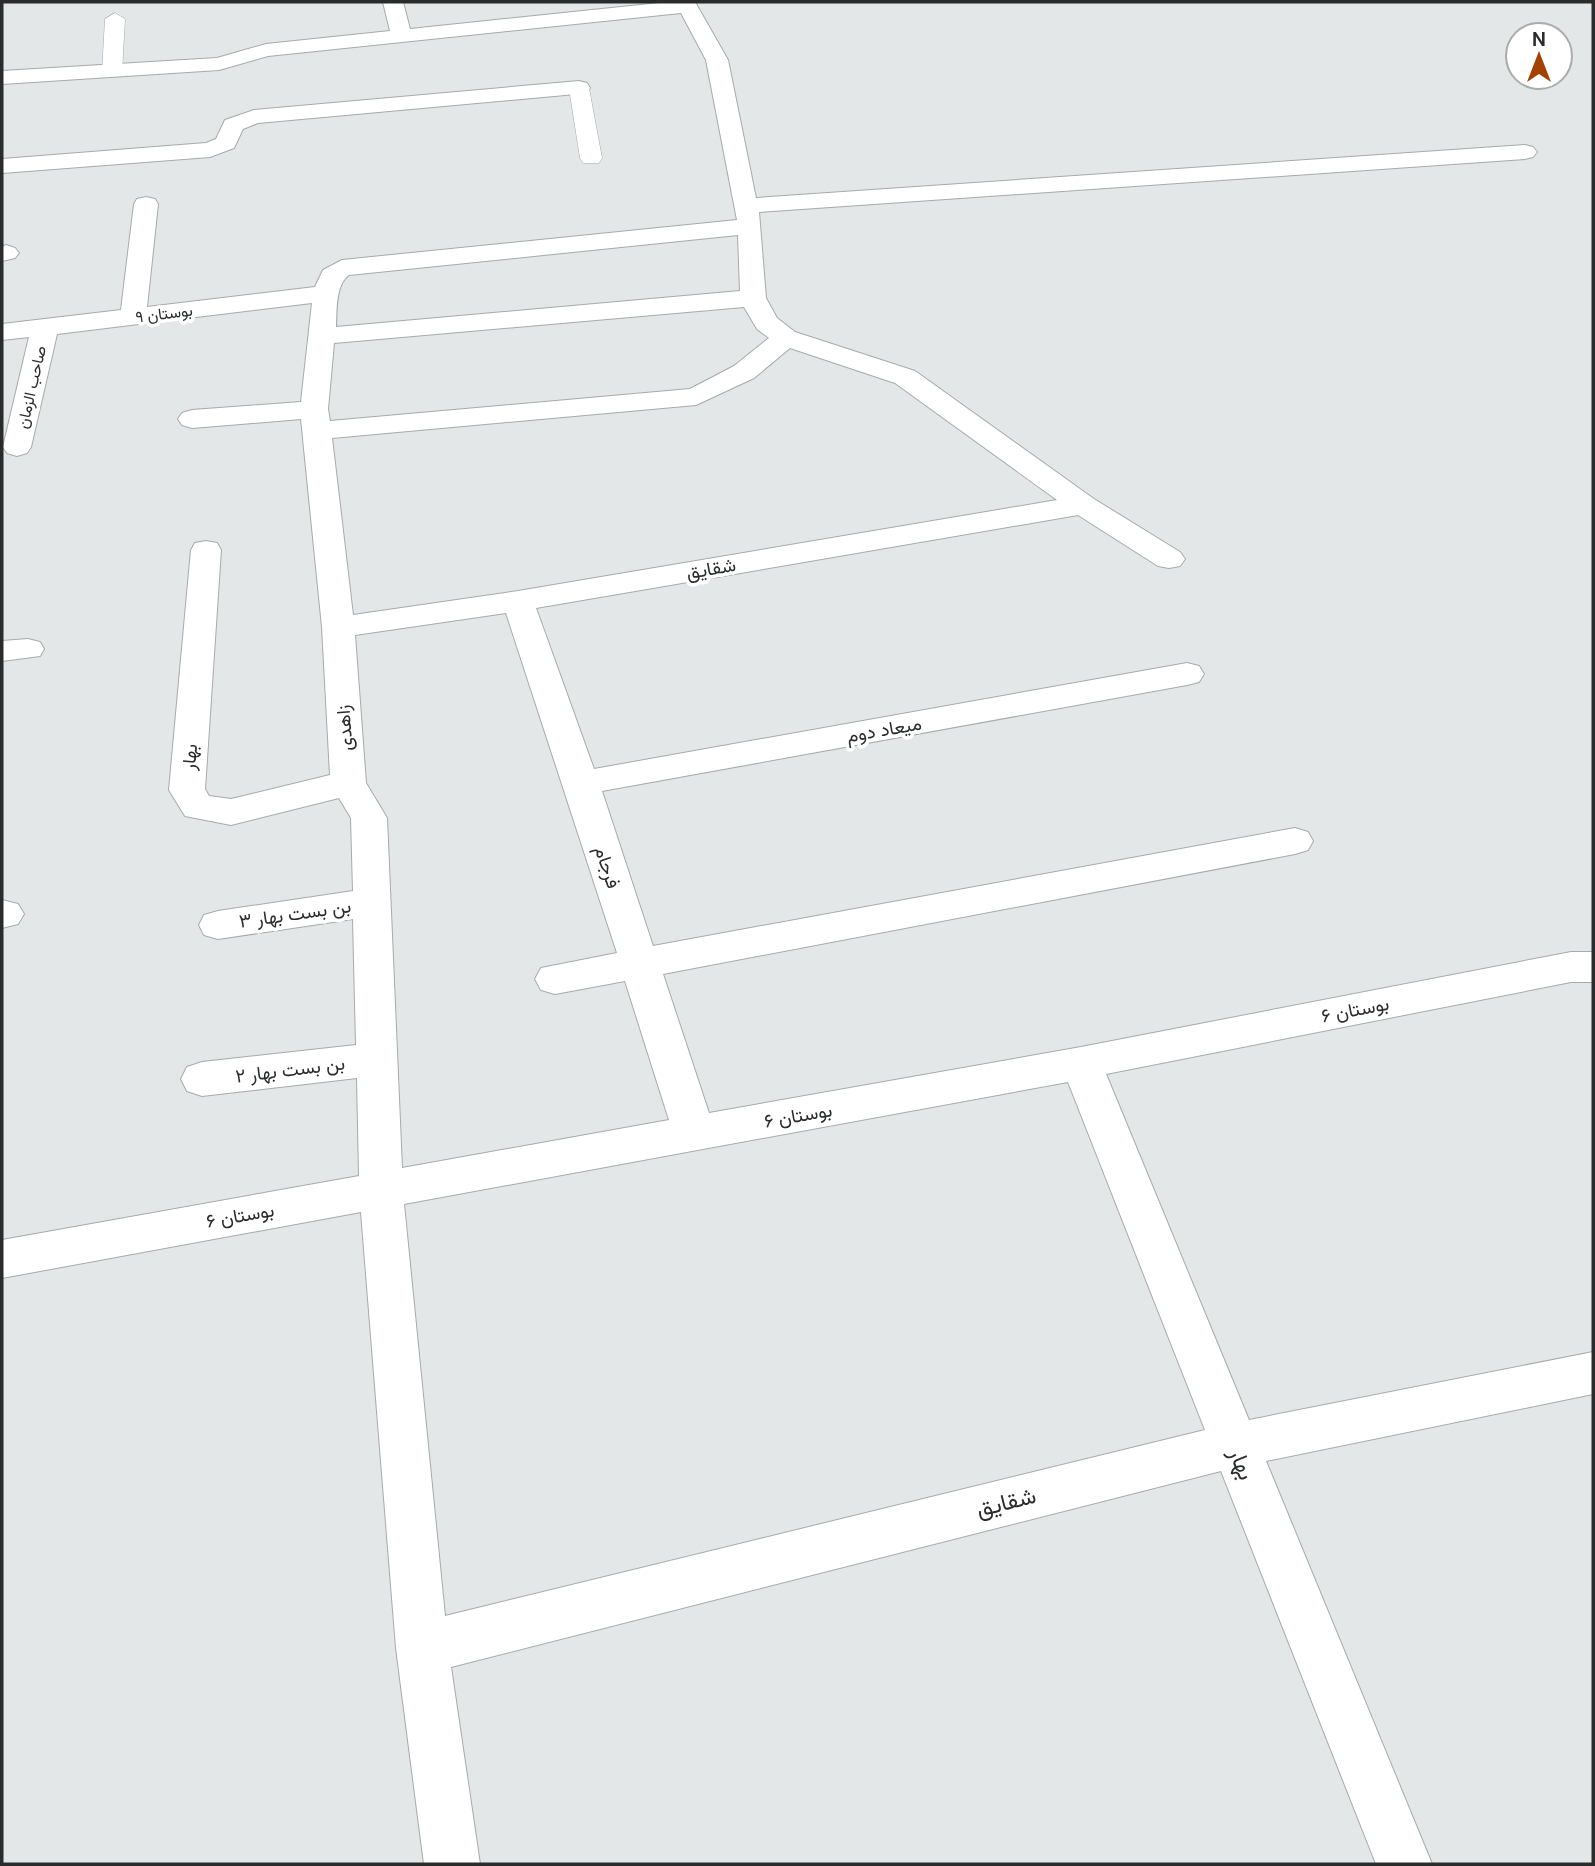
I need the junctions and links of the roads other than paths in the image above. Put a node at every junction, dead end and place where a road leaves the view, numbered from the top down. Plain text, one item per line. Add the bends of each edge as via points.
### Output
1 (393, 2) edge
2 (550, 2) edge
3 (686, 4) edge
4 (570, 18) junction
5 (115, 19) dead end
6 (402, 36) junction
7 (112, 72) junction
8 (2, 78) edge
9 (579, 88) joint
10 (1525, 152) dead end
11 (591, 158) dead end
12 (2, 166) edge
13 (146, 204) dead end
14 (748, 216) junction
15 (334, 281) junction
16 (753, 298) junction
17 (133, 317) junction
18 (46, 327) junction
19 (2, 332) edge
20 (322, 336) junction
21 (786, 338) junction
22 (192, 419) dead end
23 (315, 420) junction
24 (17, 447) dead end
25 (1083, 505) junction
26 (206, 550) dead end
27 (1169, 559) dead end
28 (518, 601) junction
29 (338, 627) junction
30 (1187, 674) dead end
31 (348, 783) junction
32 (581, 783) junction
33 (1295, 841) dead end
34 (373, 902) junction
35 (218, 925) dead end
36 (639, 964) junction
37 (1593, 967) edge
38 (555, 979) dead end
39 (378, 1059) junction
40 (1081, 1063) junction
41 (202, 1079) dead end
42 (695, 1134) junction
43 (381, 1189) junction
44 (2, 1259) edge
45 (1593, 1373) edge
46 (1235, 1445) junction
47 (422, 1648) junction
48 (452, 1864) edge
49 (1404, 1864) edge

1 - 6 street
2 - 4 street
3 - 4 street
3 - 14 street via 717,60
4 - 6 street
5 - 7 lane
6 - 7 street via 266,50 219,64
7 - 8 street
9 - 11 lane
9 - 12 street via 254,117 233,125 226,143 210,150
10 - 14 street, بوستان ۹
13 - 17 street
14 - 15 street, بوستان ۹
14 - 16 street
15 - 17 street, بوستان ۹
15 - 20 street, زاهدی
16 - 20 street
16 - 21 street via 766,323
17 - 18 street, بوستان ۹
18 - 19 street, بوستان ۹
18 - 24 street, صاحب الزمان
20 - 23 street, زاهدی
21 - 23 street via 744,372 696,397
21 - 25 street via 905,377
22 - 23 street
23 - 29 street, زاهدی
25 - 27 street
25 - 28 street, شقایق
26 - 31 street, بهار via 187,790 198,807 230,812
28 - 29 street, شقایق
28 - 32 street, فرجام
29 - 31 street, زاهدی
30 - 32 street, میعاد دوم
31 - 34 street, زاهدی via 369,818
32 - 36 street, فرجام
33 - 36 street
34 - 35 street, بن بست بهار ۳
34 - 39 street, زاهدی
36 - 38 street
36 - 42 street, فرجام
37 - 40 street, بوستان ۶ via 1571,967
39 - 41 street, بن بست بهار ۲
39 - 43 street, زاهدی
40 - 42 street, بوستان ۶
40 - 46 street, بهار
42 - 43 street, بوستان ۶
43 - 44 street, بوستان ۶
43 - 47 street, زاهدی
45 - 46 street, شقایق
46 - 47 street, شقایق
46 - 49 street, بهار
47 - 48 street, زاهدی

